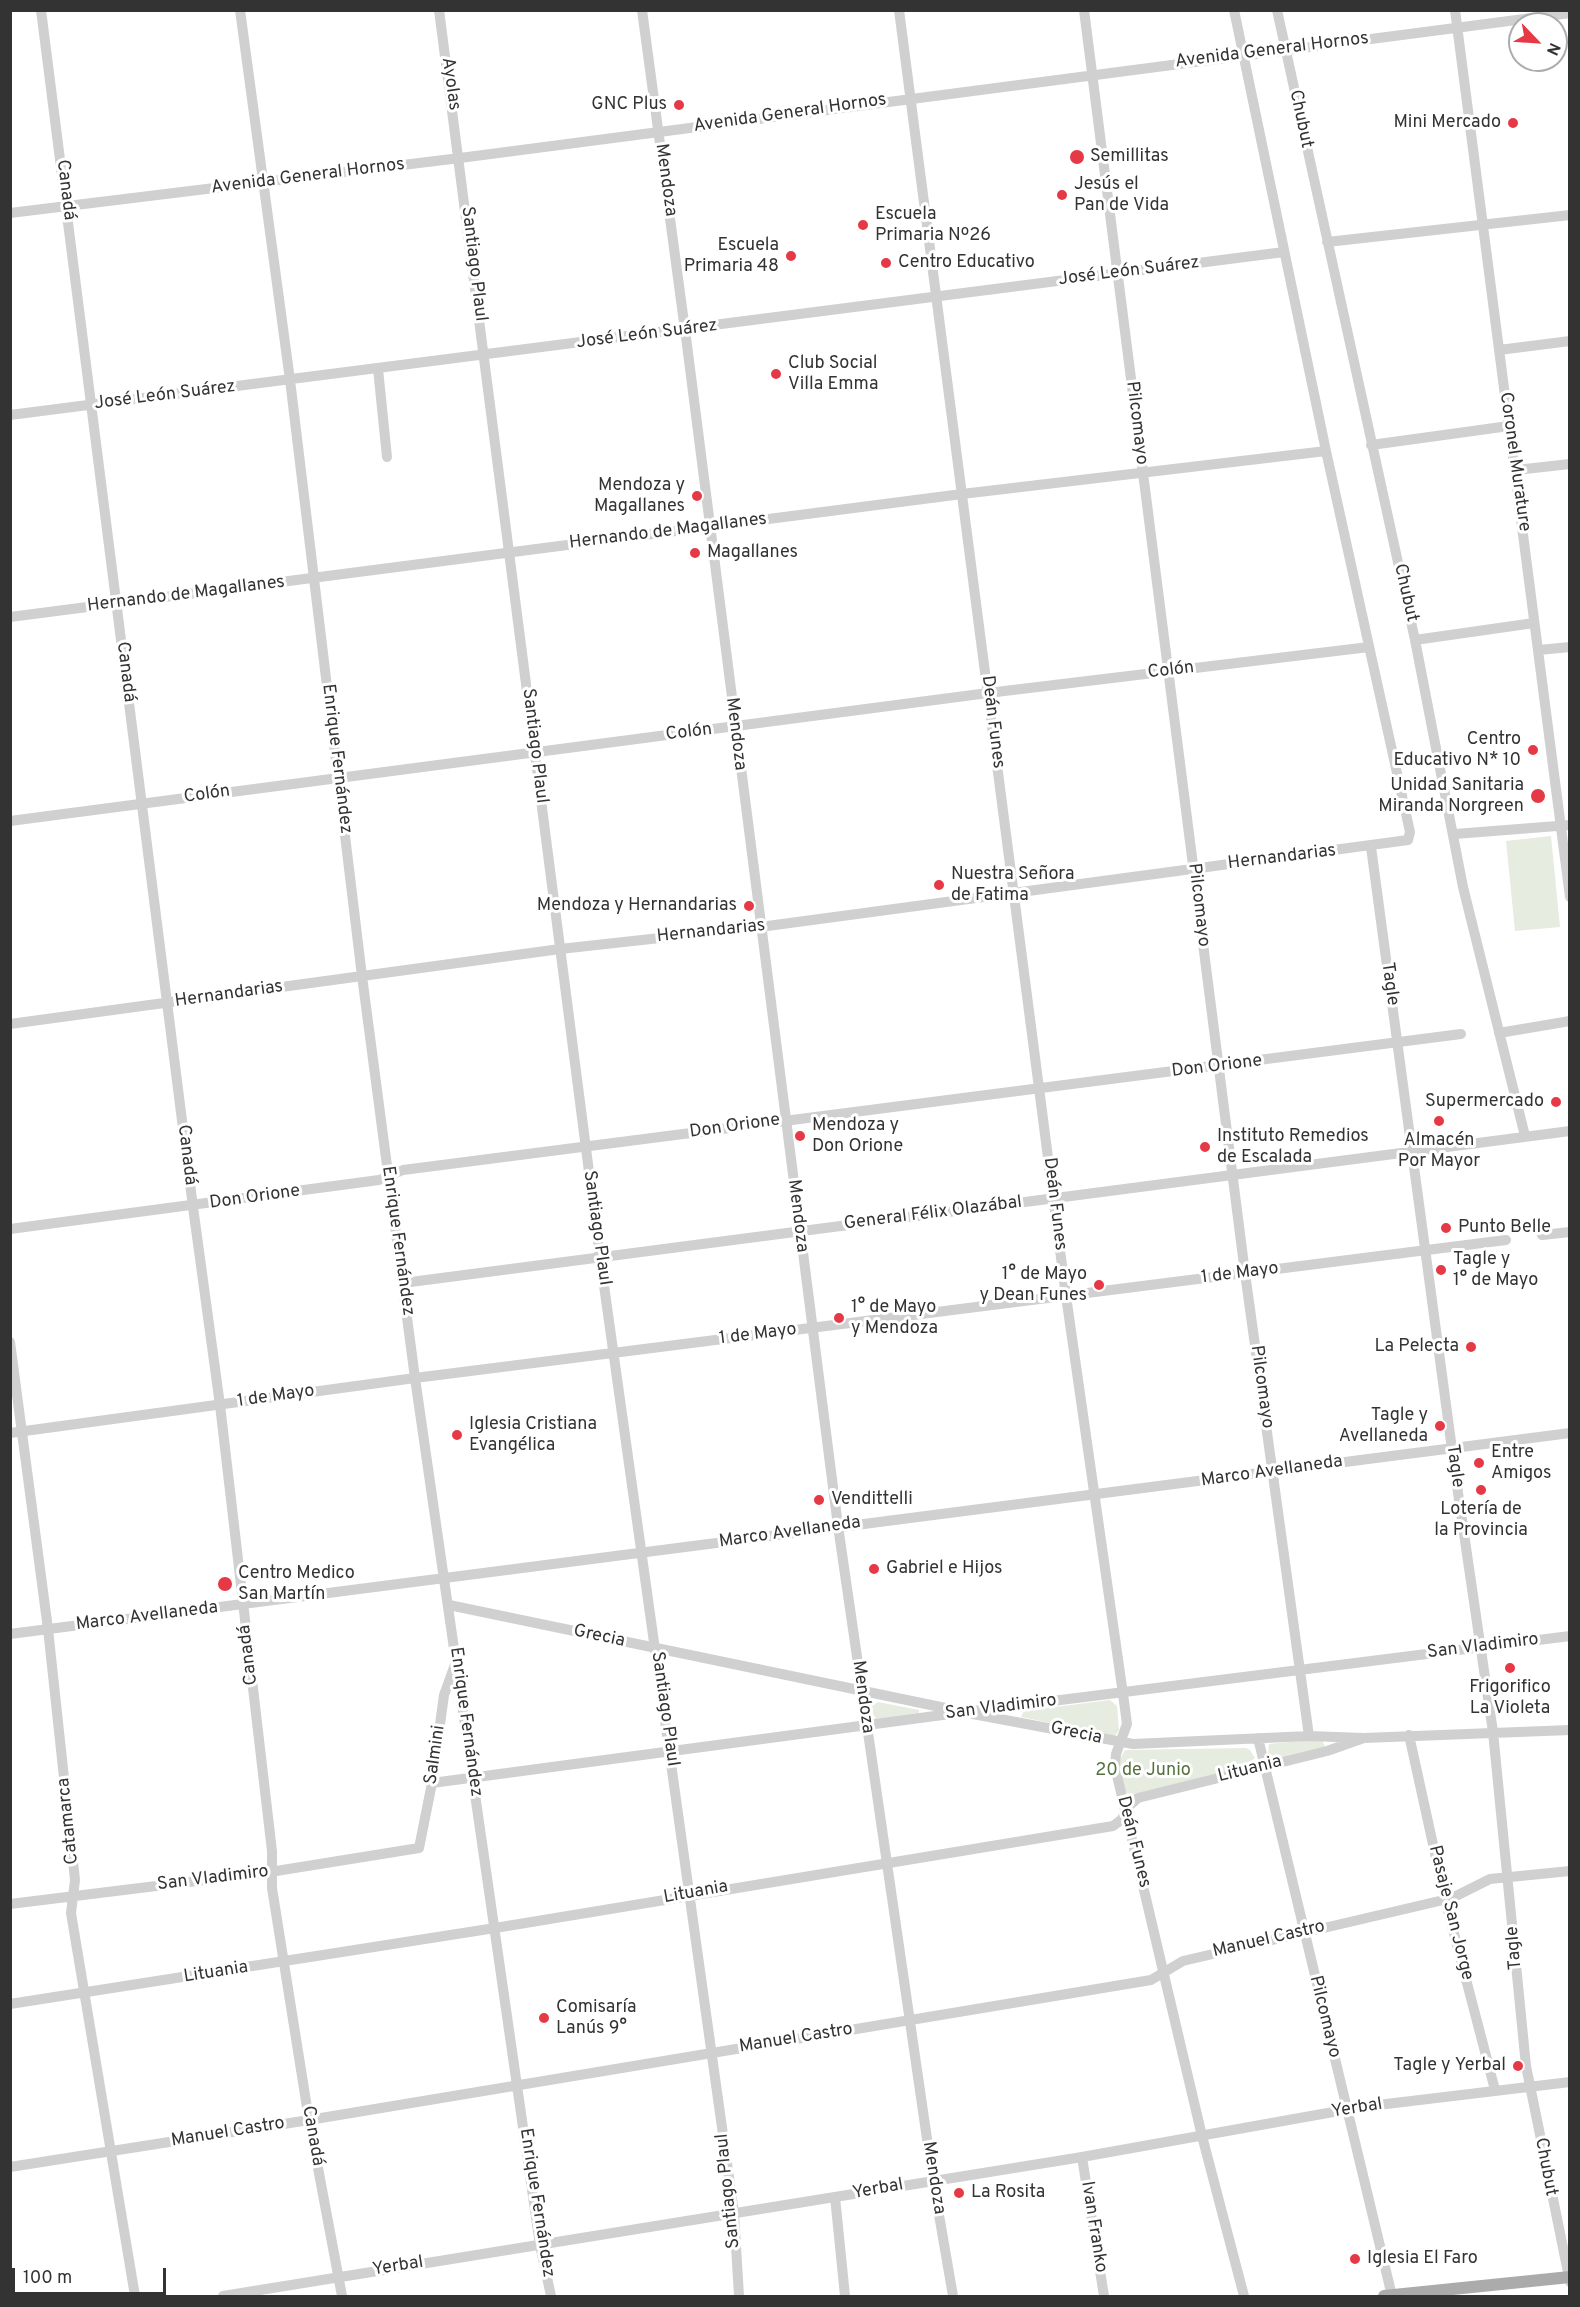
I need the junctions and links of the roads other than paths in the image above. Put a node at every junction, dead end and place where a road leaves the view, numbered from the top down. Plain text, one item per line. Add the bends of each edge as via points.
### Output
1 (41, 10) edge
2 (240, 10) edge
3 (439, 10) edge
4 (642, 10) edge
5 (899, 10) edge
6 (1084, 10) edge
7 (1234, 10) edge
8 (1277, 10) edge
9 (1455, 10) edge
10 (1569, 13) edge
11 (1458, 27) junction
12 (1285, 50) junction
13 (1244, 55) junction
14 (1092, 74) junction
15 (910, 98) junction
16 (658, 132) junction
17 (460, 158) junction
18 (264, 182) junction
19 (67, 206) junction
20 (10, 213) edge
21 (1569, 215) edge
22 (1483, 225) junction
23 (1327, 242) junction
24 (1284, 252) junction
25 (1118, 274) junction
26 (936, 296) junction
27 (686, 331) junction
28 (1569, 341) edge
29 (1498, 350) junction
30 (485, 356) junction
31 (378, 369) junction
32 (290, 380) junction
33 (92, 405) junction
34 (10, 416) edge
35 (1509, 426) junction
36 (1371, 445) junction
37 (1326, 451) junction
38 (387, 457) dead end
39 (1569, 464) edge
40 (1516, 470) junction
41 (1142, 472) junction
42 (962, 494) junction
43 (710, 526) junction
44 (509, 553) junction
45 (313, 578) junction
46 (116, 603) junction
47 (10, 617) edge
48 (1534, 623) junction
49 (1415, 640) junction
50 (1369, 647) junction
51 (1569, 647) edge
52 (1539, 650) junction
53 (1167, 671) junction
54 (988, 693) junction
55 (734, 728) junction
56 (535, 753) junction
57 (338, 777) junction
58 (142, 804) junction
59 (10, 822) edge
60 (1565, 826) edge
61 (1455, 834) junction
62 (1371, 847) junction
63 (1193, 870) junction
64 (1014, 892) junction
65 (1569, 897) edge
66 (760, 927) junction
67 (560, 948) junction
68 (363, 976) junction
69 (167, 1004) junction
70 (1569, 1021) edge
71 (10, 1024) edge
72 (1499, 1033) junction
73 (1461, 1034) dead end
74 (1397, 1043) junction
75 (1219, 1067) junction
76 (1040, 1089) junction
77 (786, 1119) junction
78 (1569, 1131) edge
79 (1525, 1136) junction
80 (586, 1147) junction
81 (1412, 1152) junction
82 (389, 1175) junction
83 (1233, 1175) junction
84 (1053, 1198) junction
85 (193, 1207) junction
86 (10, 1229) edge
87 (799, 1232) junction
88 (1569, 1232) edge
89 (1542, 1235) dead end
90 (1506, 1240) dead end
91 (1424, 1250) junction
92 (600, 1257) junction
93 (1245, 1273) junction
94 (403, 1283) junction
95 (1065, 1296) junction
96 (812, 1329) junction
97 (10, 1342) edge
98 (614, 1354) junction
99 (416, 1378) junction
100 (220, 1405) junction
101 (23, 1431) junction
102 (10, 1433) edge
103 (1569, 1433) edge
104 (1451, 1447) junction
105 (1272, 1472) junction
106 (1095, 1495) junction
107 (838, 1526) junction
108 (640, 1554) junction
109 (444, 1579) junction
110 (243, 1605) junction
111 (449, 1605) junction
112 (48, 1629) junction
113 (10, 1634) edge
114 (1569, 1636) edge
115 (1479, 1647) junction
116 (656, 1649) junction
117 (457, 1659) junction
118 (1300, 1671) junction
119 (862, 1692) junction
120 (1123, 1694) junction
121 (965, 1712) junction
122 (866, 1727) junction
123 (1569, 1730) edge
124 (1493, 1732) junction
125 (1409, 1735) junction
126 (1309, 1736) junction
127 (1258, 1738) junction
128 (1364, 1738) junction
129 (1121, 1744) junction
130 (670, 1751) junction
131 (1265, 1766) junction
132 (473, 1778) junction
133 (432, 1783) junction
134 (1126, 1811) junction
135 (414, 1851) joint
136 (888, 1861) junction
137 (1569, 1871) edge
138 (270, 1872) junction
139 (1509, 1876) junction
140 (690, 1894) junction
141 (73, 1896) junction
142 (1446, 1899) junction
143 (10, 1904) edge
144 (495, 1928) junction
145 (1303, 1932) junction
146 (284, 1962) junction
147 (1164, 1972) junction
148 (86, 1994) junction
149 (10, 2004) edge
150 (911, 2021) junction
151 (712, 2053) junction
152 (1569, 2082) edge
153 (517, 2085) junction
154 (1530, 2086) junction
155 (1495, 2090) junction
156 (1348, 2110) junction
157 (309, 2120) junction
158 (1202, 2136) junction
159 (110, 2151) junction
160 (1082, 2157) junction
161 (10, 2167) edge
162 (933, 2180) junction
163 (835, 2197) junction
164 (734, 2213) junction
165 (540, 2245) junction
166 (336, 2276) junction
167 (1569, 2279) edge
168 (135, 2296) edge
169 (223, 2296) edge
170 (342, 2296) edge
171 (551, 2296) edge
172 (739, 2296) edge
173 (844, 2296) edge
174 (953, 2296) edge
175 (1104, 2296) edge
176 (1244, 2296) edge
177 (1389, 2296) edge

1 - 19 street, Canadá
2 - 18 street, Enrique Fernández
3 - 17 street, Ayolas
4 - 16 street, Mendoza
5 - 15 street, Deán Funes
6 - 14 street, Pilcomayo
7 - 13 street
8 - 12 street, Chubut
9 - 11 street, Coronel Murature
10 - 11 street, Avenida General Hornos
11 - 12 street, Avenida General Hornos
11 - 22 street, Coronel Murature
12 - 13 street, Avenida General Hornos
12 - 23 street, Chubut
13 - 14 street, Avenida General Hornos
13 - 24 street
14 - 15 street, Avenida General Hornos
14 - 25 street, Pilcomayo
15 - 16 street, Avenida General Hornos
15 - 26 street, Deán Funes
16 - 17 street, Avenida General Hornos
16 - 27 street, Mendoza
17 - 18 street, Avenida General Hornos
17 - 30 street, Santiago Plaul
18 - 19 street, Avenida General Hornos
18 - 32 street, Enrique Fernández
19 - 20 street, Avenida General Hornos
19 - 33 street, Canadá
21 - 22 street
22 - 23 street
22 - 29 street, Coronel Murature
23 - 36 street, Chubut
24 - 25 street, José León Suárez
24 - 37 street
25 - 26 street, José León Suárez
25 - 41 street, Pilcomayo
26 - 27 street, José León Suárez
26 - 42 street, Deán Funes
27 - 30 street, José León Suárez
27 - 43 street, Mendoza
28 - 29 street
29 - 35 street, Coronel Murature
30 - 31 street, José León Suárez
30 - 44 street, Santiago Plaul
31 - 32 street, José León Suárez
31 - 38 street
32 - 33 street, José León Suárez
32 - 45 street, Enrique Fernández
33 - 34 street, José León Suárez
33 - 46 street, Canadá
35 - 36 street
35 - 40 street, Coronel Murature
36 - 49 street, Chubut
37 - 41 street, Hernando de Magallanes
37 - 50 street
39 - 40 street
40 - 48 street, Coronel Murature
41 - 42 street, Hernando de Magallanes
41 - 53 street, Pilcomayo
42 - 43 street, Hernando de Magallanes
42 - 54 street, Deán Funes
43 - 44 street, Hernando de Magallanes
43 - 55 street, Mendoza
44 - 45 street, Hernando de Magallanes
44 - 56 street, Santiago Plaul
45 - 46 street, Hernando de Magallanes
45 - 57 street, Enrique Fernández
46 - 47 street, Hernando de Magallanes
46 - 58 street, Canadá
48 - 49 street
48 - 52 street, Coronel Murature
49 - 61 street, Chubut
50 - 53 street, Colón
50 - 62 street, Hernandarias via 1410,837 1404,842
51 - 52 street
52 - 60 street, Coronel Murature
53 - 54 street, Colón
53 - 63 street, Pilcomayo
54 - 55 street, Colón
54 - 64 street, Deán Funes
55 - 56 street, Colón
55 - 66 street, Mendoza
56 - 57 street, Colón
56 - 67 street, Santiago Plaul
57 - 58 street, Colón
57 - 68 street, Enrique Fernández
58 - 59 street, Colón
58 - 69 street, Canadá
60 - 61 street
60 - 65 street, Coronel Murature
61 - 72 street, Chubut via 1463,887
62 - 63 street, Hernandarias
62 - 74 street, Tagle
63 - 64 street, Hernandarias
63 - 75 street, Pilcomayo
64 - 66 street, Hernandarias
64 - 76 street, Deán Funes
66 - 67 street, Hernandarias
66 - 77 street, Mendoza
67 - 68 street, Hernandarias
67 - 80 street, Santiago Plaul
68 - 69 street, Hernandarias
68 - 82 street, Enrique Fernández
69 - 71 street, Hernandarias
69 - 85 street, Canadá
70 - 72 street
72 - 79 street, Chubut
73 - 74 street, Don Orione
74 - 75 street, Don Orione
74 - 81 street, Tagle
75 - 76 street, Don Orione
75 - 83 street, Pilcomayo
76 - 77 street, Don Orione
76 - 84 street, Deán Funes
77 - 80 street, Don Orione
77 - 87 street, Mendoza
78 - 79 street, General Félix Olazábal
79 - 81 street, General Félix Olazábal
80 - 82 street, Don Orione
80 - 92 street, Santiago Plaul
81 - 83 street, General Félix Olazábal
81 - 91 street, Tagle
82 - 85 street, Don Orione via 379,1180
82 - 94 street, Enrique Fernández
83 - 84 street, General Félix Olazábal
83 - 93 street, Pilcomayo
84 - 87 street, General Félix Olazábal
84 - 95 street, Deán Funes
85 - 86 street, Don Orione
85 - 100 street, Canadá
87 - 92 street, General Félix Olazábal
87 - 96 street, Mendoza
88 - 89 street
90 - 91 street, 1 de Mayo
91 - 93 street, 1 de Mayo
91 - 104 street, Tagle
92 - 94 street, General Félix Olazábal
92 - 98 street, Santiago Plaul
93 - 95 street, 1 de Mayo
93 - 105 street, Pilcomayo
94 - 99 street, Enrique Fernández
95 - 96 street, 1 de Mayo
95 - 106 street, Deán Funes
96 - 98 street, 1 de Mayo
96 - 107 street, Mendoza
97 - 101 street, Catamarca
98 - 99 street, 1 de Mayo
98 - 108 street, Santiago Plaul
99 - 100 street, 1 de Mayo
99 - 109 street, Enrique Fernández
100 - 101 street, 1 de Mayo
100 - 110 street, Canadá
101 - 102 street, 1 de Mayo
101 - 112 street, Catamarca
103 - 104 street, Marco Avellaneda
104 - 105 street, Marco Avellaneda
104 - 115 street, Tagle
105 - 106 street, Marco Avellaneda
105 - 118 street, Pilcomayo
106 - 107 street, Marco Avellaneda
106 - 120 street, Deán Funes
107 - 108 street, Marco Avellaneda
107 - 119 street, Mendoza
108 - 109 street, Marco Avellaneda
108 - 116 street, Santiago Plaul
109 - 110 street, Marco Avellaneda
109 - 111 street, Enrique Fernández
110 - 112 street, Marco Avellaneda
110 - 138 street, Canadá via 272,1851
111 - 116 street, Grecia
111 - 117 street, Enrique Fernández
112 - 113 street, Marco Avellaneda
112 - 141 street, Catamarca via 75,1880
114 - 115 street, San Vladimiro
115 - 118 street, San Vladimiro
115 - 124 street, Tagle
116 - 119 street, Grecia
116 - 130 street, Santiago Plaul
117 - 132 street, Enrique Fernández
117 - 133 street, Salmini via 444,1695
118 - 120 street, San Vladimiro
118 - 126 street, Pilcomayo
119 - 121 street, Grecia
119 - 122 street, Mendoza
120 - 121 street, San Vladimiro
120 - 129 street, Deán Funes via 1127,1724
121 - 122 street, San Vladimiro
121 - 129 street, Grecia
122 - 130 street, San Vladimiro
122 - 136 street, Mendoza
123 - 124 street, Grecia
124 - 125 street, Grecia
124 - 139 street, Tagle
125 - 128 street, Grecia
125 - 142 street, Pasaje San Jorge
126 - 127 street, Grecia
126 - 128 street, Grecia
127 - 129 street, Grecia
127 - 131 street, Pilcomayo
128 - 131 street, Lituania
129 - 134 street, Deán Funes via 1115,1767
130 - 132 street, San Vladimiro
130 - 140 street, Santiago Plaul
131 - 134 street, Lituania via 1138,1798
131 - 145 street, Pilcomayo
132 - 133 street, San Vladimiro
132 - 144 street, Enrique Fernández
133 - 135 street, Salmini via 420,1845
134 - 136 street, Lituania via 1113,1826
134 - 147 street, Deán Funes
135 - 138 street, San Vladimiro
136 - 140 street, Lituania
136 - 150 street, Mendoza
137 - 139 street, Manuel Castro
138 - 141 street, San Vladimiro
138 - 146 street, Canadá
139 - 142 street, Manuel Castro via 1479,1883
139 - 154 street, Tagle
140 - 144 street, Lituania
140 - 151 street, Santiago Plaul
141 - 143 street, San Vladimiro
141 - 148 street, Catamarca via 72,1913
142 - 145 street, Manuel Castro
142 - 155 street, Pasaje San Jorge
144 - 146 street, Lituania
144 - 153 street, Enrique Fernández
145 - 147 street, Manuel Castro via 1183,1961
145 - 156 street, Pilcomayo
146 - 148 street, Lituania
146 - 157 street, Canadá
147 - 150 street, Manuel Castro via 1150,1980
147 - 158 street, Deán Funes
148 - 149 street, Lituania
148 - 159 street, Catamarca
150 - 151 street, Manuel Castro
150 - 162 street, Mendoza
151 - 153 street, Manuel Castro
151 - 164 street, Santiago Plaul
152 - 154 street, Yerbal
153 - 157 street, Manuel Castro
153 - 165 street, Enrique Fernández
154 - 155 street, Yerbal
154 - 167 street, Chubut
155 - 156 street, Yerbal
156 - 158 street, Yerbal
156 - 177 street, Pilcomayo
157 - 159 street, Manuel Castro
157 - 166 street, Canadá
158 - 160 street, Yerbal
158 - 176 street, Deán Funes
159 - 161 street, Manuel Castro
159 - 168 street, Catamarca
160 - 162 street, Yerbal
160 - 175 street, Ivan Franko
162 - 163 street, Yerbal
162 - 174 street, Mendoza
163 - 164 street, Yerbal
163 - 173 street
164 - 165 street, Yerbal
164 - 172 street, Santiago Plaul
165 - 166 street, Yerbal
165 - 171 street, Enrique Fernández
166 - 169 street, Yerbal
166 - 170 street, Canadá
167 - 177 main road

